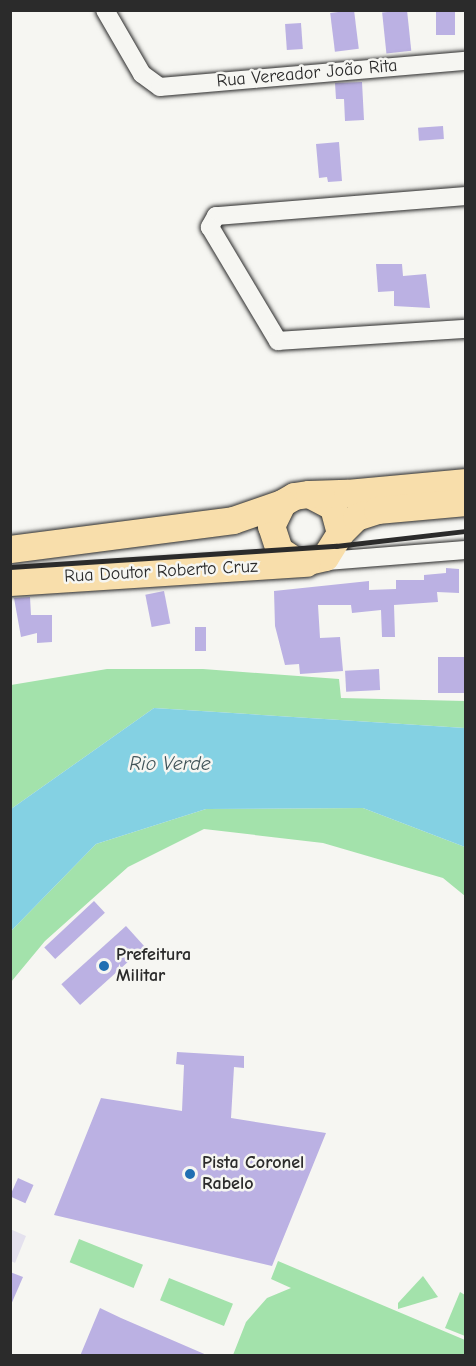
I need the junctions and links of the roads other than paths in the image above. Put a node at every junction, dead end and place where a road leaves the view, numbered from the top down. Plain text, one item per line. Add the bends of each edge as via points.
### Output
1 (105, 10) edge
2 (465, 62) edge
3 (465, 196) edge
4 (465, 329) edge
5 (465, 482) edge
6 (309, 494) junction
7 (465, 502) edge
8 (282, 503) junction
9 (340, 533) junction
10 (10, 549) edge
11 (465, 550) edge
12 (313, 562) junction
13 (10, 582) edge

1 - 2 street, Rua Vereador João Rita via 150,83
3 - 4 street via 216,216 210,227 278,341
5 - 6 main road
6 - 8 main road
6 - 9 main road via 333,507
7 - 9 main road via 376,510 356,517
8 - 10 main road via 233,520
8 - 12 main road via 274,514 273,539 288,558
9 - 12 main road via 336,546
11 - 12 street, Rua Doutor Roberto Cruz
12 - 13 main road, Rua Doutor Roberto Cruz

